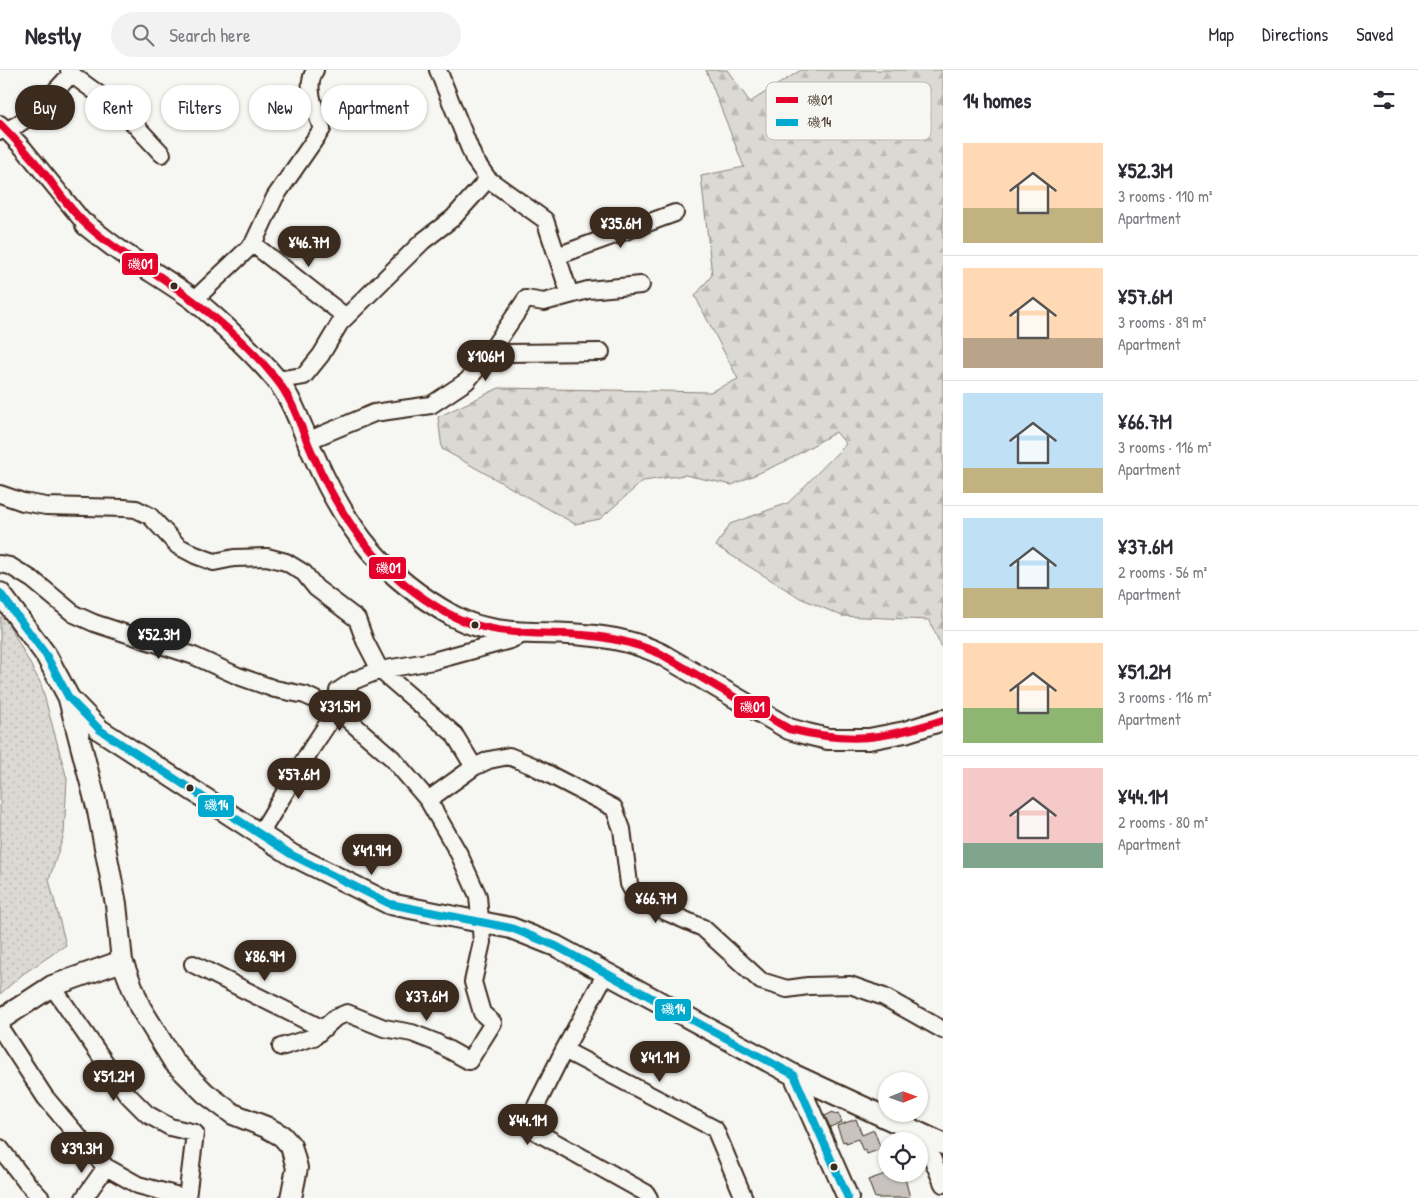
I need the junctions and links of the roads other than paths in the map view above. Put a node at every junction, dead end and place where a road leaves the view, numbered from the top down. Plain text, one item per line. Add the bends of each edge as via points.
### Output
1 (315, 70) edge
2 (438, 70) edge
3 (70, 72) edge
4 (2, 129) edge
5 (162, 154) dead end
6 (488, 179) junction
7 (675, 213) dead end
8 (86, 224) joint
9 (254, 244) junction
10 (557, 256) junction
11 (641, 285) dead end
12 (570, 295) junction
13 (194, 300) junction
14 (346, 317) junction
15 (601, 352) dead end
16 (486, 358) junction
17 (276, 380) junction
18 (307, 441) junction
19 (0, 494) edge
20 (0, 564) edge
21 (0, 593) edge
22 (524, 634) junction
23 (380, 670) junction
24 (69, 698) junction
25 (337, 710) junction
26 (943, 720) edge
27 (474, 767) junction
28 (428, 800) junction
29 (260, 834) junction
30 (480, 922) junction
31 (122, 961) junction
32 (193, 964) dead end
33 (606, 974) junction
34 (52, 986) junction
35 (0, 1020) edge
36 (0, 1028) edge
37 (323, 1029) junction
38 (943, 1030) edge
39 (281, 1047) dead end
40 (564, 1050) junction
41 (794, 1074) junction
42 (918, 1132) edge
43 (928, 1137) edge
44 (943, 1144) edge
45 (0, 1148) edge
46 (928, 1148) edge
47 (106, 1167) junction
48 (943, 1184) edge
49 (41, 1198) edge
50 (84, 1198) edge
51 (187, 1198) edge
52 (291, 1198) edge
53 (648, 1198) edge
54 (744, 1198) edge
55 (848, 1198) edge

1 - 9 street via 310,78 309,91 322,129 275,197
2 - 6 street via 474,159
3 - 4 street via 40,107
3 - 5 street via 122,110
4 - 8 street
6 - 10 street via 544,220
6 - 14 street via 453,218 423,241
7 - 10 street
8 - 13 street via 125,255
9 - 13 street
9 - 14 street
10 - 12 street
11 - 12 street
12 - 16 street via 544,302 526,299
13 - 17 street
14 - 17 street via 304,376
15 - 16 street via 507,353
16 - 18 street via 467,382 431,405 374,413
17 - 18 street via 289,399
18 - 22 street via 346,518 381,564 398,580 430,603 477,627
19 - 23 street via 46,506 136,509 150,516 178,546 214,562 267,556 286,562 304,573 316,588 357,619
20 - 25 street via 10,566 33,580 74,614 94,623 194,656 275,689 305,695
21 - 24 street via 46,656
22 - 23 street via 433,662
22 - 26 street via 583,635 642,645 789,729 828,739 869,739
23 - 25 street via 338,691
23 - 27 street via 454,734
24 - 29 street via 100,730
24 - 31 street via 116,904
25 - 28 street via 392,758
25 - 29 street
27 - 28 street
27 - 38 street via 509,756 614,808 622,829 629,884 637,898 703,928 762,980 787,989 850,985 884,997
28 - 30 street via 478,896
29 - 30 street via 292,855 390,904
30 - 33 street via 511,928
30 - 37 street via 482,942 473,982 482,1013 493,1023 469,1061 435,1042 412,1033 384,1028 347,1013
31 - 34 street
31 - 52 street via 140,1008 174,1062 205,1093 233,1114 266,1127 292,1146 297,1168
32 - 37 street
33 - 40 street
33 - 41 street
34 - 35 street
34 - 51 street via 134,1101 147,1114 170,1127 195,1133
36 - 47 street via 45,1097 86,1148
37 - 39 street via 314,1036
40 - 53 street via 526,1126 646,1193
40 - 54 street via 715,1130
41 - 42 street
41 - 55 street
43 - 44 street
45 - 49 street
46 - 48 street
47 - 50 street
47 - 51 street via 138,1185

